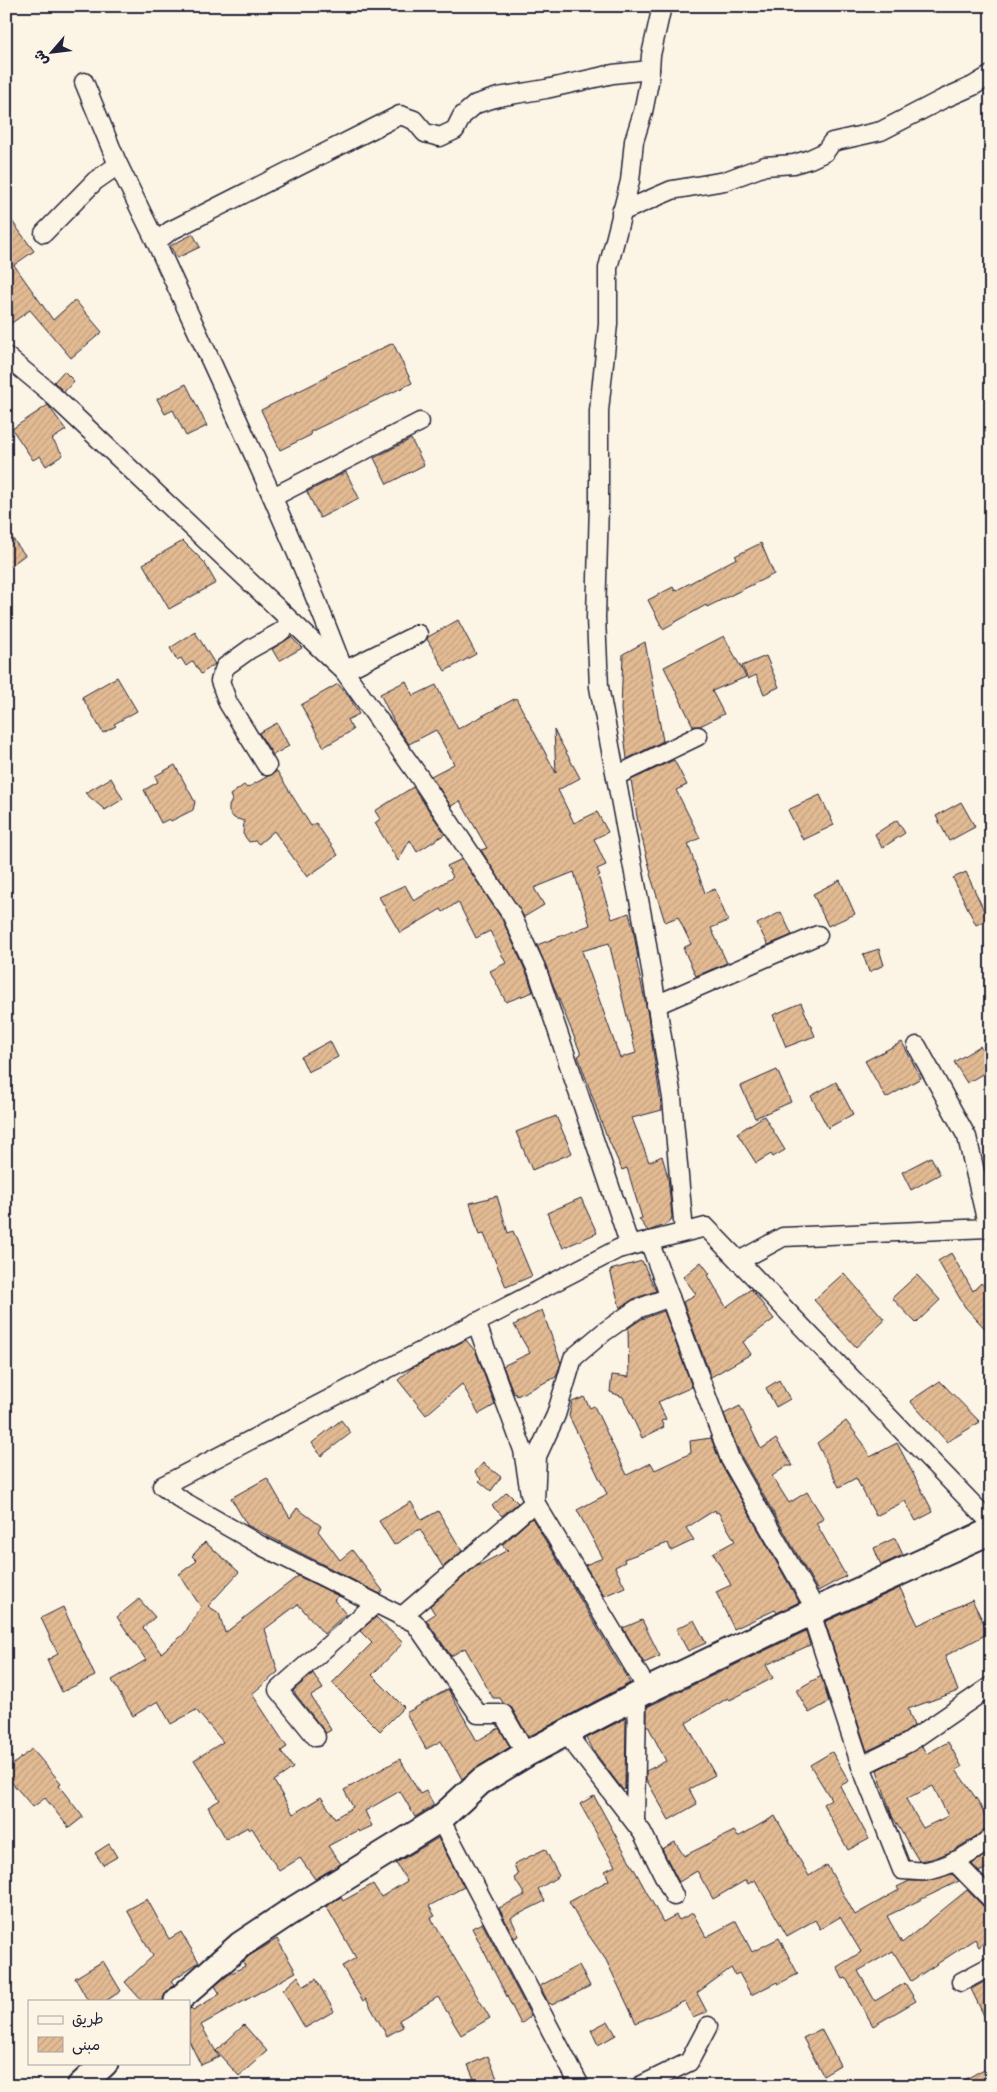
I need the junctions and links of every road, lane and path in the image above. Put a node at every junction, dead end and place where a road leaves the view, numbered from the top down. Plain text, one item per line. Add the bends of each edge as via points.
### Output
1 (662, 6) edge
2 (650, 70) junction
3 (991, 74) edge
4 (84, 82) dead end
5 (118, 165) junction
6 (621, 212) junction
7 (44, 233) dead end
8 (156, 242) junction
9 (6, 356) edge
10 (420, 422) dead end
11 (273, 498) junction
12 (292, 622) junction
13 (418, 634) dead end
14 (344, 671) junction
15 (698, 736) dead end
16 (267, 766) dead end
17 (616, 776) junction
18 (818, 935) dead end
19 (656, 1005) junction
20 (917, 1046) dead end
21 (684, 1232) junction
22 (650, 1241) junction
23 (630, 1246) junction
24 (739, 1261) junction
25 (670, 1297) junction
26 (476, 1322) junction
27 (535, 1502) junction
28 (991, 1523) edge
29 (991, 1531) edge
30 (375, 1604) junction
31 (816, 1610) junction
32 (401, 1617) junction
33 (991, 1686) edge
34 (642, 1693) junction
35 (566, 1733) junction
36 (316, 1736) dead end
37 (526, 1754) junction
38 (861, 1766) junction
39 (440, 1820) junction
40 (635, 1822) junction
41 (991, 1837) edge
42 (954, 1861) junction
43 (674, 1896) dead end
44 (991, 1899) edge
45 (991, 1966) edge
46 (961, 1982) dead end
47 (178, 2000) edge
48 (708, 2026) dead end
49 (104, 2064) edge
50 (80, 2086) edge
51 (580, 2086) edge
52 (640, 2086) edge

1 - 2 street
2 - 6 street via 634,141 630,181
2 - 8 street via 613,74 476,104 462,116 455,130 440,137 424,133 414,120 400,115 170,231
3 - 6 street via 974,86 881,132 832,142 824,152 810,159 765,166 725,181 672,190
4 - 5 street
5 - 7 street via 95,181
5 - 8 street
6 - 17 street via 608,268 608,324 599,411 596,618 599,687
8 - 11 street
9 - 12 street via 47,390
10 - 11 street
11 - 14 street via 316,596
12 - 14 street
12 - 16 street via 225,667 220,681 228,703
13 - 14 street
14 - 23 street via 511,914 537,970
15 - 17 street
17 - 19 street
18 - 19 street
19 - 21 street via 672,1098
20 - 24 street via 967,1137 988,1228 783,1237
21 - 22 street
21 - 24 street via 706,1227
22 - 23 street
22 - 25 street
23 - 26 street via 618,1249
24 - 28 street
25 - 27 street via 637,1309 573,1358 556,1415 537,1456
25 - 31 street via 730,1459
26 - 27 street via 523,1450 530,1494
26 - 30 street via 162,1486 260,1544
27 - 32 street
27 - 34 street
29 - 31 street
30 - 32 street
30 - 36 street via 278,1690
31 - 34 street
31 - 38 street via 814,1622
32 - 37 street via 415,1623 478,1714 503,1714
33 - 38 street via 908,1743
34 - 35 street
34 - 40 street
35 - 37 street
35 - 40 street
37 - 39 street via 480,1782
38 - 42 street via 902,1870 925,1871
39 - 47 street via 288,1913 240,1946
39 - 51 street
40 - 43 street
41 - 42 street
42 - 44 street
45 - 46 street
48 - 52 street via 689,2062
49 - 50 street

